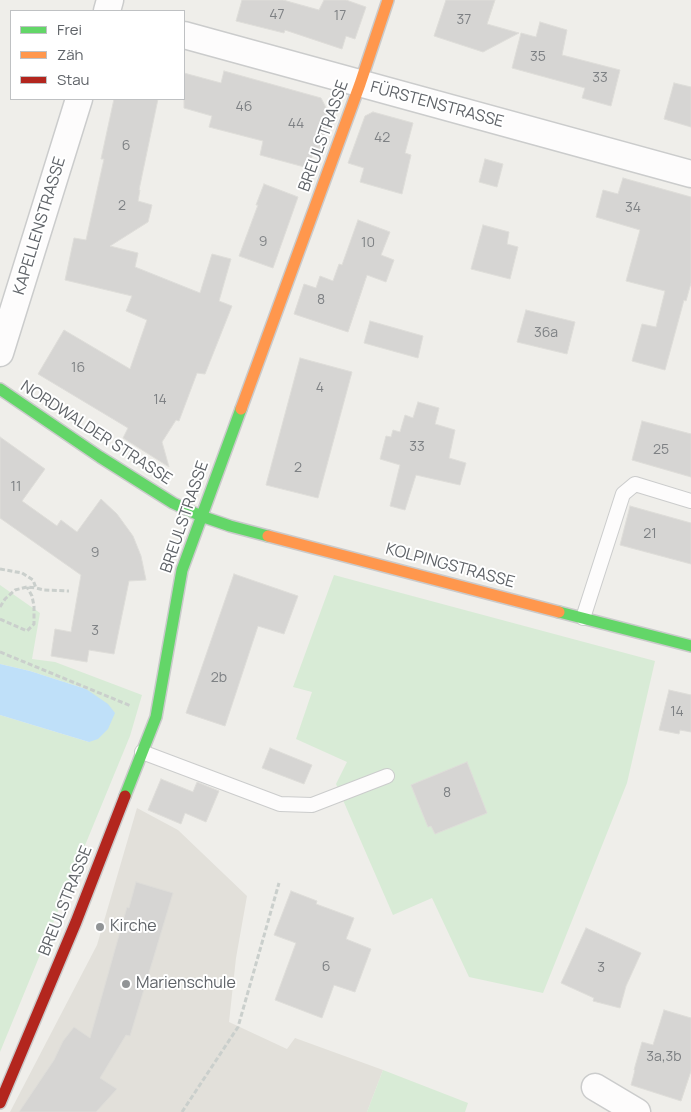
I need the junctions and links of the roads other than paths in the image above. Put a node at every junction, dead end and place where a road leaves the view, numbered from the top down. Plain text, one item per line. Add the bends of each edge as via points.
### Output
1 (388, 0) edge
2 (185, 35) edge
3 (360, 84) junction
4 (79, 100) edge
5 (691, 174) edge
6 (0, 352) edge
7 (0, 389) edge
8 (691, 501) edge
9 (201, 516) junction
10 (583, 618) junction
11 (691, 646) edge
12 (142, 752) junction
13 (387, 776) dead end
14 (595, 1087) dead end
15 (0, 1102) edge
16 (637, 1112) edge

1 - 3 street, BREULSTRASSE
2 - 3 street, FÜRSTENSTRASSE
3 - 5 street, FÜRSTENSTRASSE
3 - 9 street, BREULSTRASSE
4 - 6 street, KAPELLENSTRASSE
7 - 9 street, NORDWALDER STRASSE via 100,457 173,503
8 - 10 lane via 635,484 623,494
9 - 10 street, KOLPINGSTRASSE
9 - 12 street, BREULSTRASSE via 182,570 156,717
10 - 11 street, KOLPINGSTRASSE
12 - 13 lane via 280,804 312,805
12 - 15 street, BREULSTRASSE via 76,922
14 - 16 street

